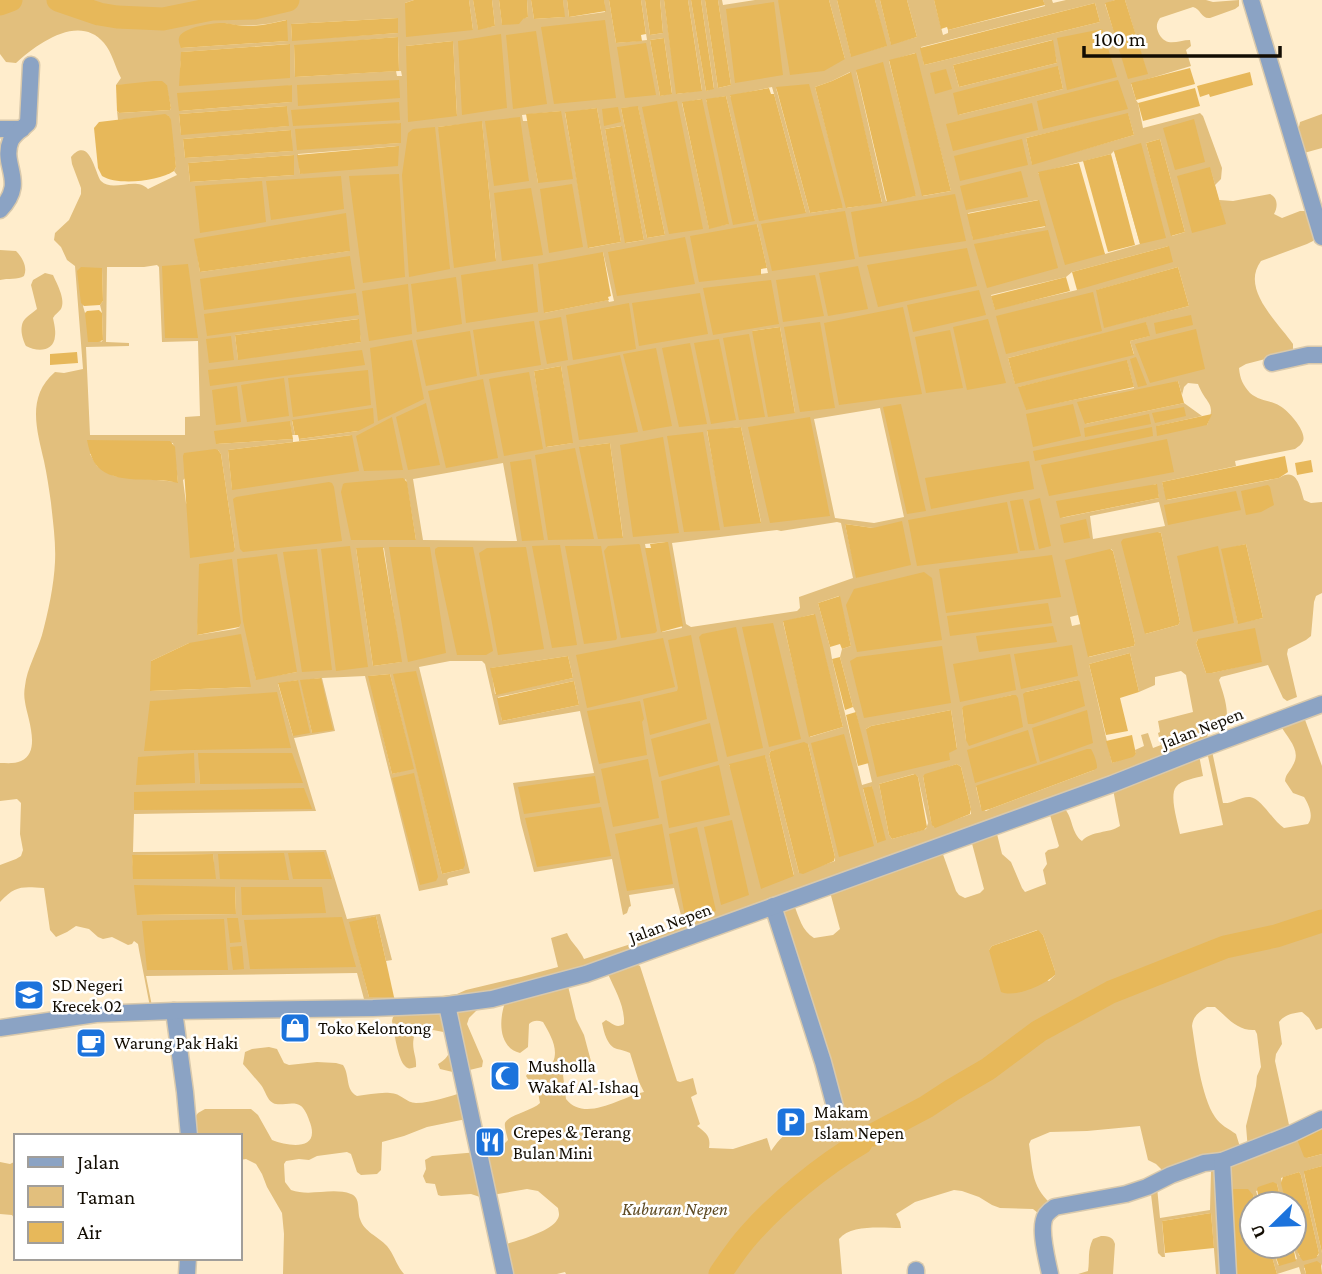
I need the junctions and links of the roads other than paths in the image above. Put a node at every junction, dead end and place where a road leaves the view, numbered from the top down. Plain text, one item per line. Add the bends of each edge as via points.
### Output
1 (1251, 0) edge
2 (31, 65) dead end
3 (0, 129) edge
4 (22, 129) junction
5 (1317, 202) edge
6 (0, 210) edge
7 (1322, 237) edge
8 (1322, 355) edge
9 (1272, 363) dead end
10 (1322, 704) edge
11 (774, 906) junction
12 (447, 1005) junction
13 (174, 1010) junction
14 (0, 1028) edge
15 (835, 1107) dead end
16 (1322, 1119) edge
17 (188, 1134) edge
18 (1222, 1161) junction
19 (505, 1274) edge
20 (1050, 1274) edge
21 (1228, 1274) edge

1 - 5 street
2 - 4 street via 28,123
3 - 4 street
4 - 6 street via 10,142 12,192
5 - 7 street
8 - 9 street
10 - 11 street, Jalan Nepen
11 - 12 street, Jalan Nepen via 586,974 492,999
11 - 15 street
12 - 13 street, Jalan Nepen
12 - 19 street
13 - 14 street, Jalan Nepen via 96,1014
13 - 17 street
16 - 18 street
18 - 20 street via 1204,1163 1126,1194 1055,1207 1044,1218 1043,1231
18 - 21 street

